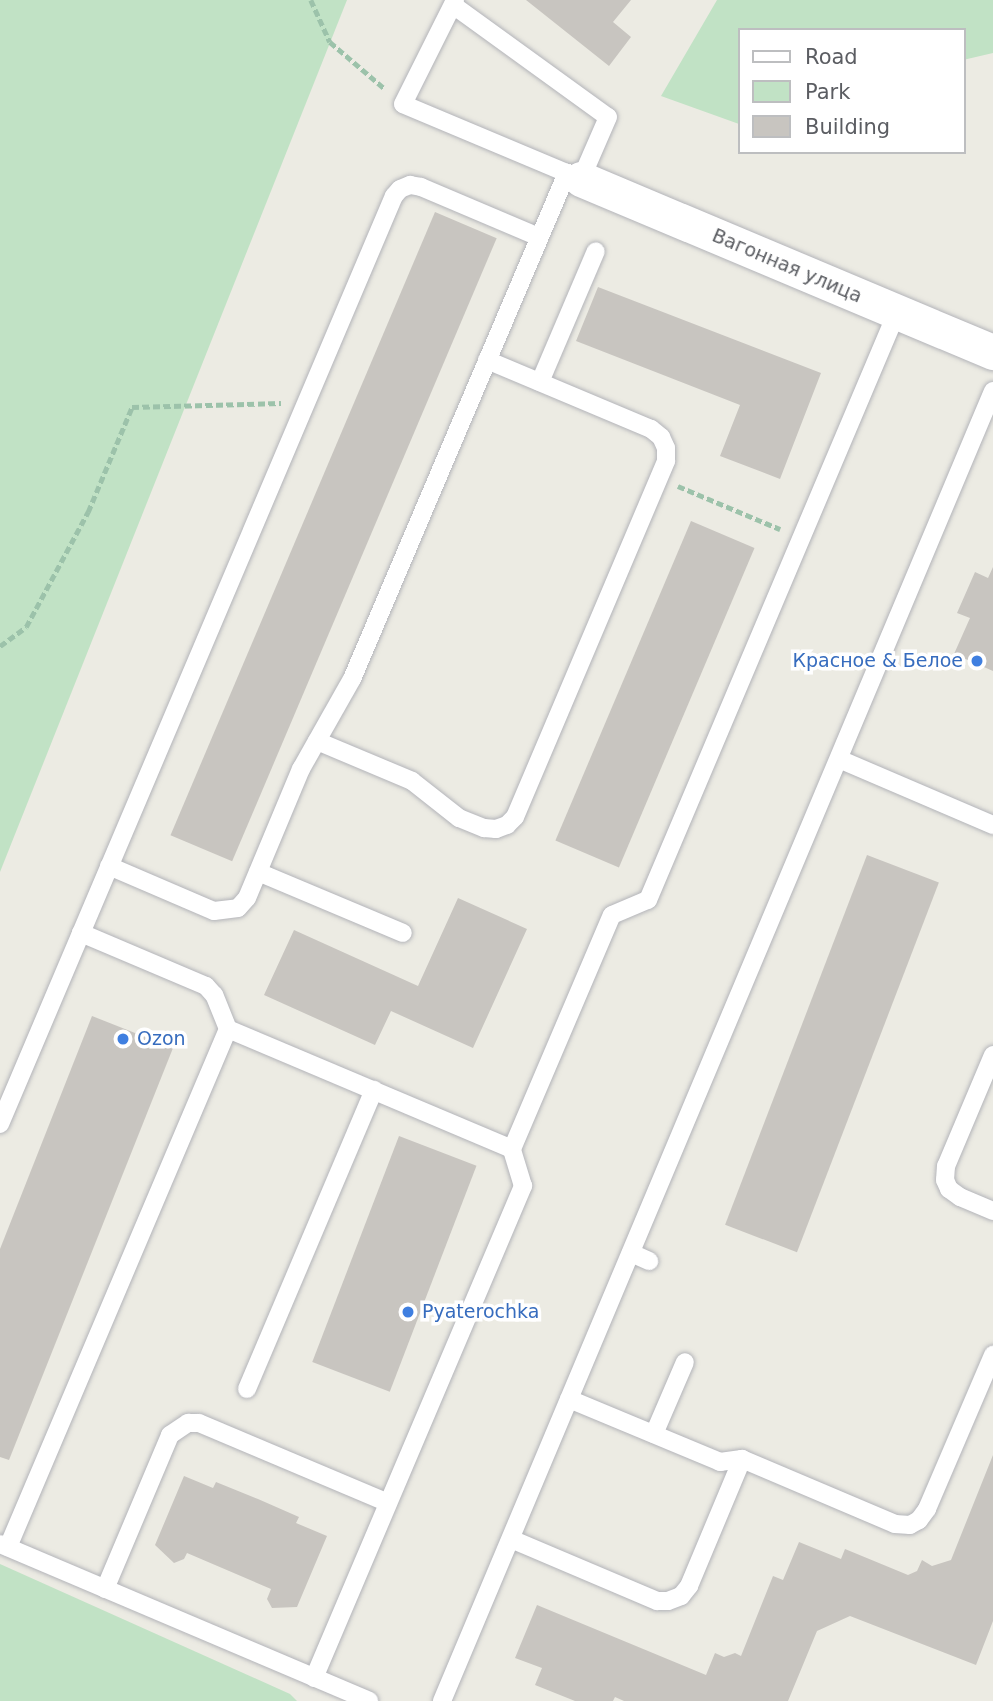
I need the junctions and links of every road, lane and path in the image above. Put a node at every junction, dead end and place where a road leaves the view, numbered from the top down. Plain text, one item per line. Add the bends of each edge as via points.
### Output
1 (311, 0) edge
2 (454, 2) edge
3 (403, 104) junction
4 (574, 176) junction
5 (539, 237) junction
6 (596, 251) dead end
7 (897, 312) junction
8 (993, 352) edge
9 (487, 360) junction
10 (540, 382) junction
11 (993, 391) edge
12 (306, 402) junction
13 (658, 478) junction
14 (802, 539) junction
15 (0, 646) edge
16 (317, 741) junction
17 (838, 760) junction
18 (993, 825) edge
19 (109, 866) junction
20 (258, 872) junction
21 (81, 933) junction
22 (402, 933) dead end
23 (228, 1029) junction
24 (993, 1055) edge
25 (374, 1090) junction
26 (0, 1124) edge
27 (512, 1149) junction
28 (993, 1211) edge
29 (631, 1253) junction
30 (649, 1261) dead end
31 (993, 1355) edge
32 (685, 1362) dead end
33 (247, 1389) dead end
34 (569, 1399) junction
35 (654, 1434) junction
36 (742, 1460) junction
37 (388, 1503) junction
38 (511, 1539) junction
39 (4, 1546) edge
40 (105, 1589) junction
41 (314, 1678) junction
42 (369, 1701) edge
43 (442, 1701) edge

1 - 3 path via 330,42
2 - 3 lane
2 - 4 lane via 608,117
3 - 4 lane
4 - 5 lane
4 - 7 street, Вагонная улица
5 - 9 lane
5 - 12 lane via 421,187 400,189
6 - 10 lane
7 - 8 street, Вагонная улица
7 - 14 lane
9 - 10 lane
9 - 16 lane via 352,679
10 - 13 lane via 661,437 666,461
11 - 17 lane
12 - 15 path via 132,407 88,512 26,627
12 - 19 lane
13 - 14 path
13 - 16 lane via 507,825 484,828 459,818 412,781
14 - 27 lane via 648,900 612,915
16 - 20 lane
17 - 18 lane
17 - 29 lane
19 - 20 lane via 226,912 247,898
19 - 21 lane
20 - 22 lane
21 - 23 lane via 206,986
21 - 26 lane
23 - 25 lane
23 - 39 lane
24 - 28 lane via 946,1166 945,1180 960,1198
25 - 27 lane
25 - 33 lane
27 - 37 lane via 523,1186
29 - 30 lane
29 - 34 lane
31 - 36 lane via 927,1509 910,1525 895,1524
32 - 35 lane
34 - 35 lane
34 - 38 lane
35 - 36 lane via 720,1462
36 - 38 lane via 689,1586 668,1601 657,1601
37 - 40 lane via 199,1423 188,1423 170,1434
37 - 41 lane
38 - 43 lane
39 - 40 lane
40 - 41 lane
41 - 42 lane

